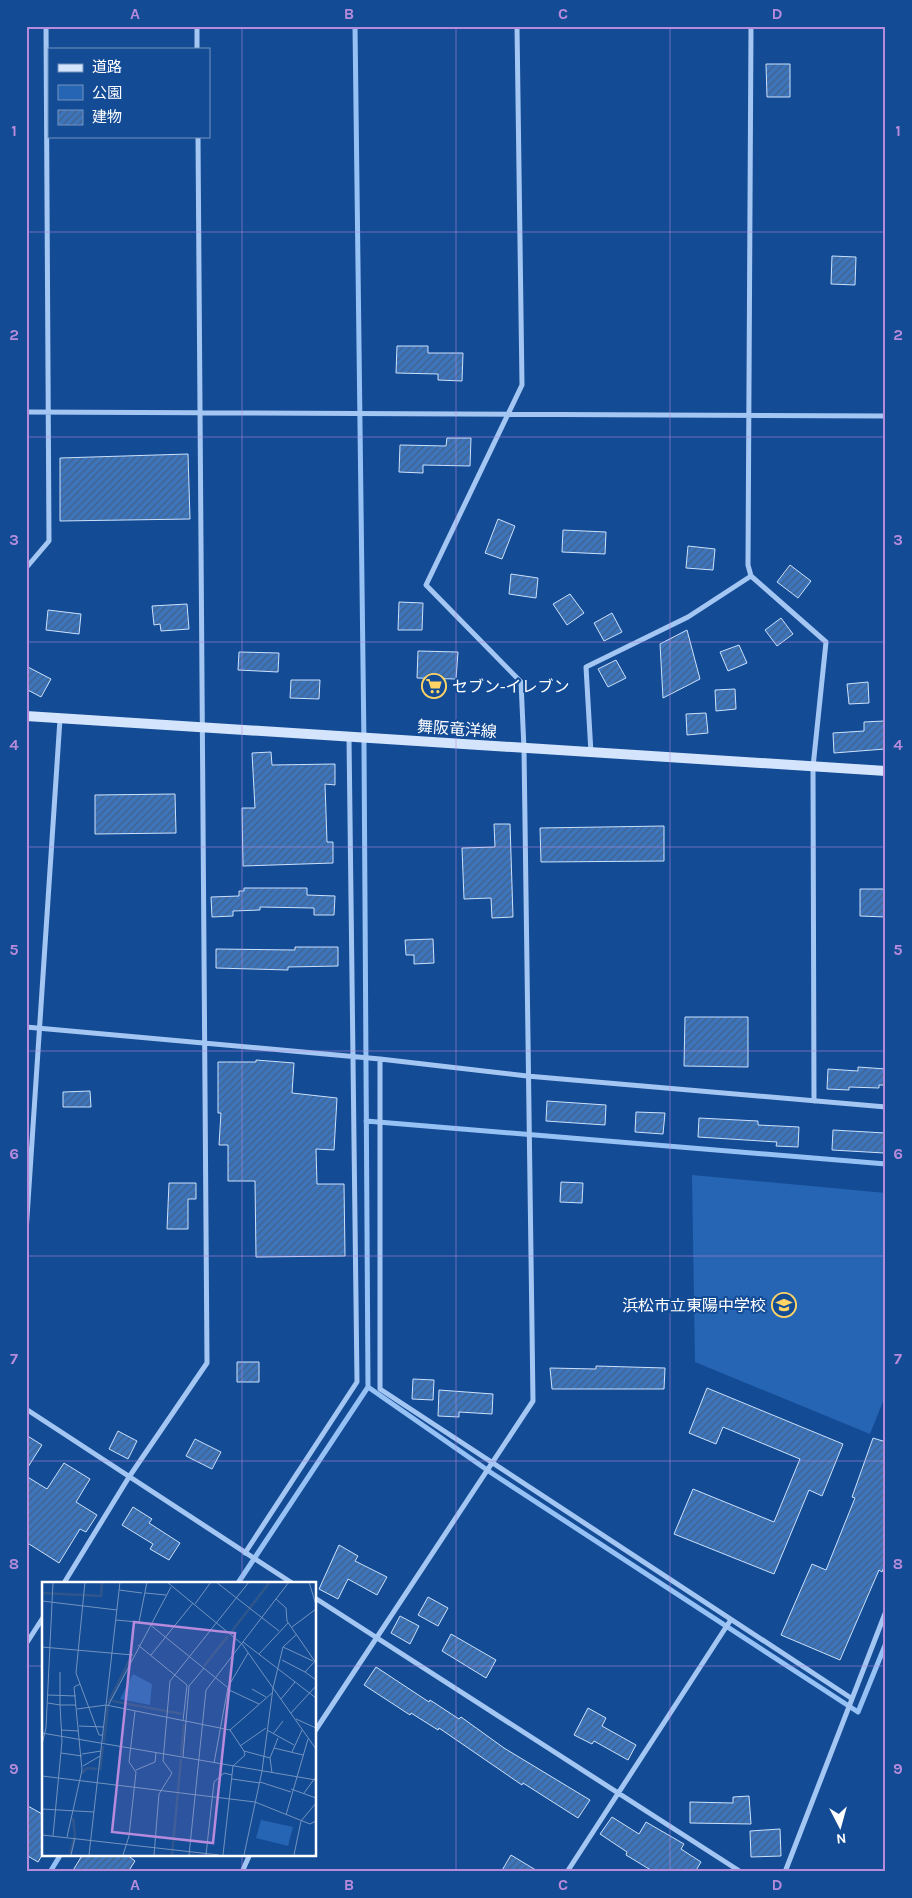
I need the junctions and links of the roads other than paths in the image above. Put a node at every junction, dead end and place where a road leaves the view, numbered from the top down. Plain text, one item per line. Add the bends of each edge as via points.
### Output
1 (46, 26) edge
2 (197, 26) edge
3 (517, 26) edge
4 (751, 26) edge
5 (197, 48) edge
6 (198, 138) edge
7 (26, 412) edge
8 (46, 412) junction
9 (200, 412) junction
10 (508, 413) junction
11 (749, 415) junction
12 (886, 416) edge
13 (26, 568) edge
14 (752, 576) junction
15 (26, 716) edge
16 (60, 718) junction
17 (201, 728) junction
18 (348, 737) junction
19 (524, 749) junction
20 (590, 753) junction
21 (813, 767) junction
22 (886, 772) edge
23 (26, 1027) edge
24 (40, 1028) junction
25 (205, 1045) junction
26 (352, 1057) junction
27 (380, 1059) junction
28 (527, 1076) junction
29 (814, 1101) junction
30 (886, 1107) edge
31 (26, 1232) edge
32 (26, 1409) edge
33 (492, 1463) junction
34 (129, 1477) junction
35 (246, 1554) junction
36 (65, 1582) edge
37 (290, 1582) edge
38 (316, 1599) edge
39 (886, 1612) edge
40 (42, 1619) edge
41 (730, 1621) junction
42 (376, 1638) junction
43 (26, 1644) edge
44 (851, 1698) junction
45 (316, 1729) edge
46 (618, 1792) junction
47 (249, 1856) edge
48 (242, 1872) edge
49 (567, 1872) edge
50 (740, 1872) edge
51 (785, 1872) edge

1 - 8 street
2 - 5 street
3 - 10 street via 522,385
4 - 11 street
6 - 9 street
7 - 8 street
8 - 9 street
8 - 13 street via 49,541
9 - 10 street
9 - 17 street
10 - 11 street
10 - 19 street via 426,585 521,682
11 - 12 street
11 - 14 street via 748,566
14 - 20 street via 688,617 586,667
14 - 21 street via 826,642
15 - 16 main road, 舞阪竜洋線
16 - 17 main road, 舞阪竜洋線
16 - 24 street
17 - 18 main road, 舞阪竜洋線
17 - 25 street
18 - 19 main road, 舞阪竜洋線
18 - 26 street
19 - 20 main road, 舞阪竜洋線
19 - 28 street
20 - 21 main road, 舞阪竜洋線
21 - 22 main road, 舞阪竜洋線
21 - 29 street
23 - 24 street
24 - 25 street
24 - 31 street
25 - 26 street
25 - 34 street via 207,1363
26 - 27 street
26 - 35 street via 357,1382
27 - 28 street
27 - 33 street via 380,1389
28 - 29 street
28 - 33 street via 533,1401
29 - 30 street
32 - 34 street
33 - 41 street
33 - 42 street
34 - 35 street
34 - 36 street
35 - 37 street
38 - 42 street
39 - 44 street
40 - 43 street
41 - 44 street
41 - 46 street
42 - 45 street
42 - 46 street
44 - 51 street
46 - 49 street
46 - 50 street
47 - 48 street

